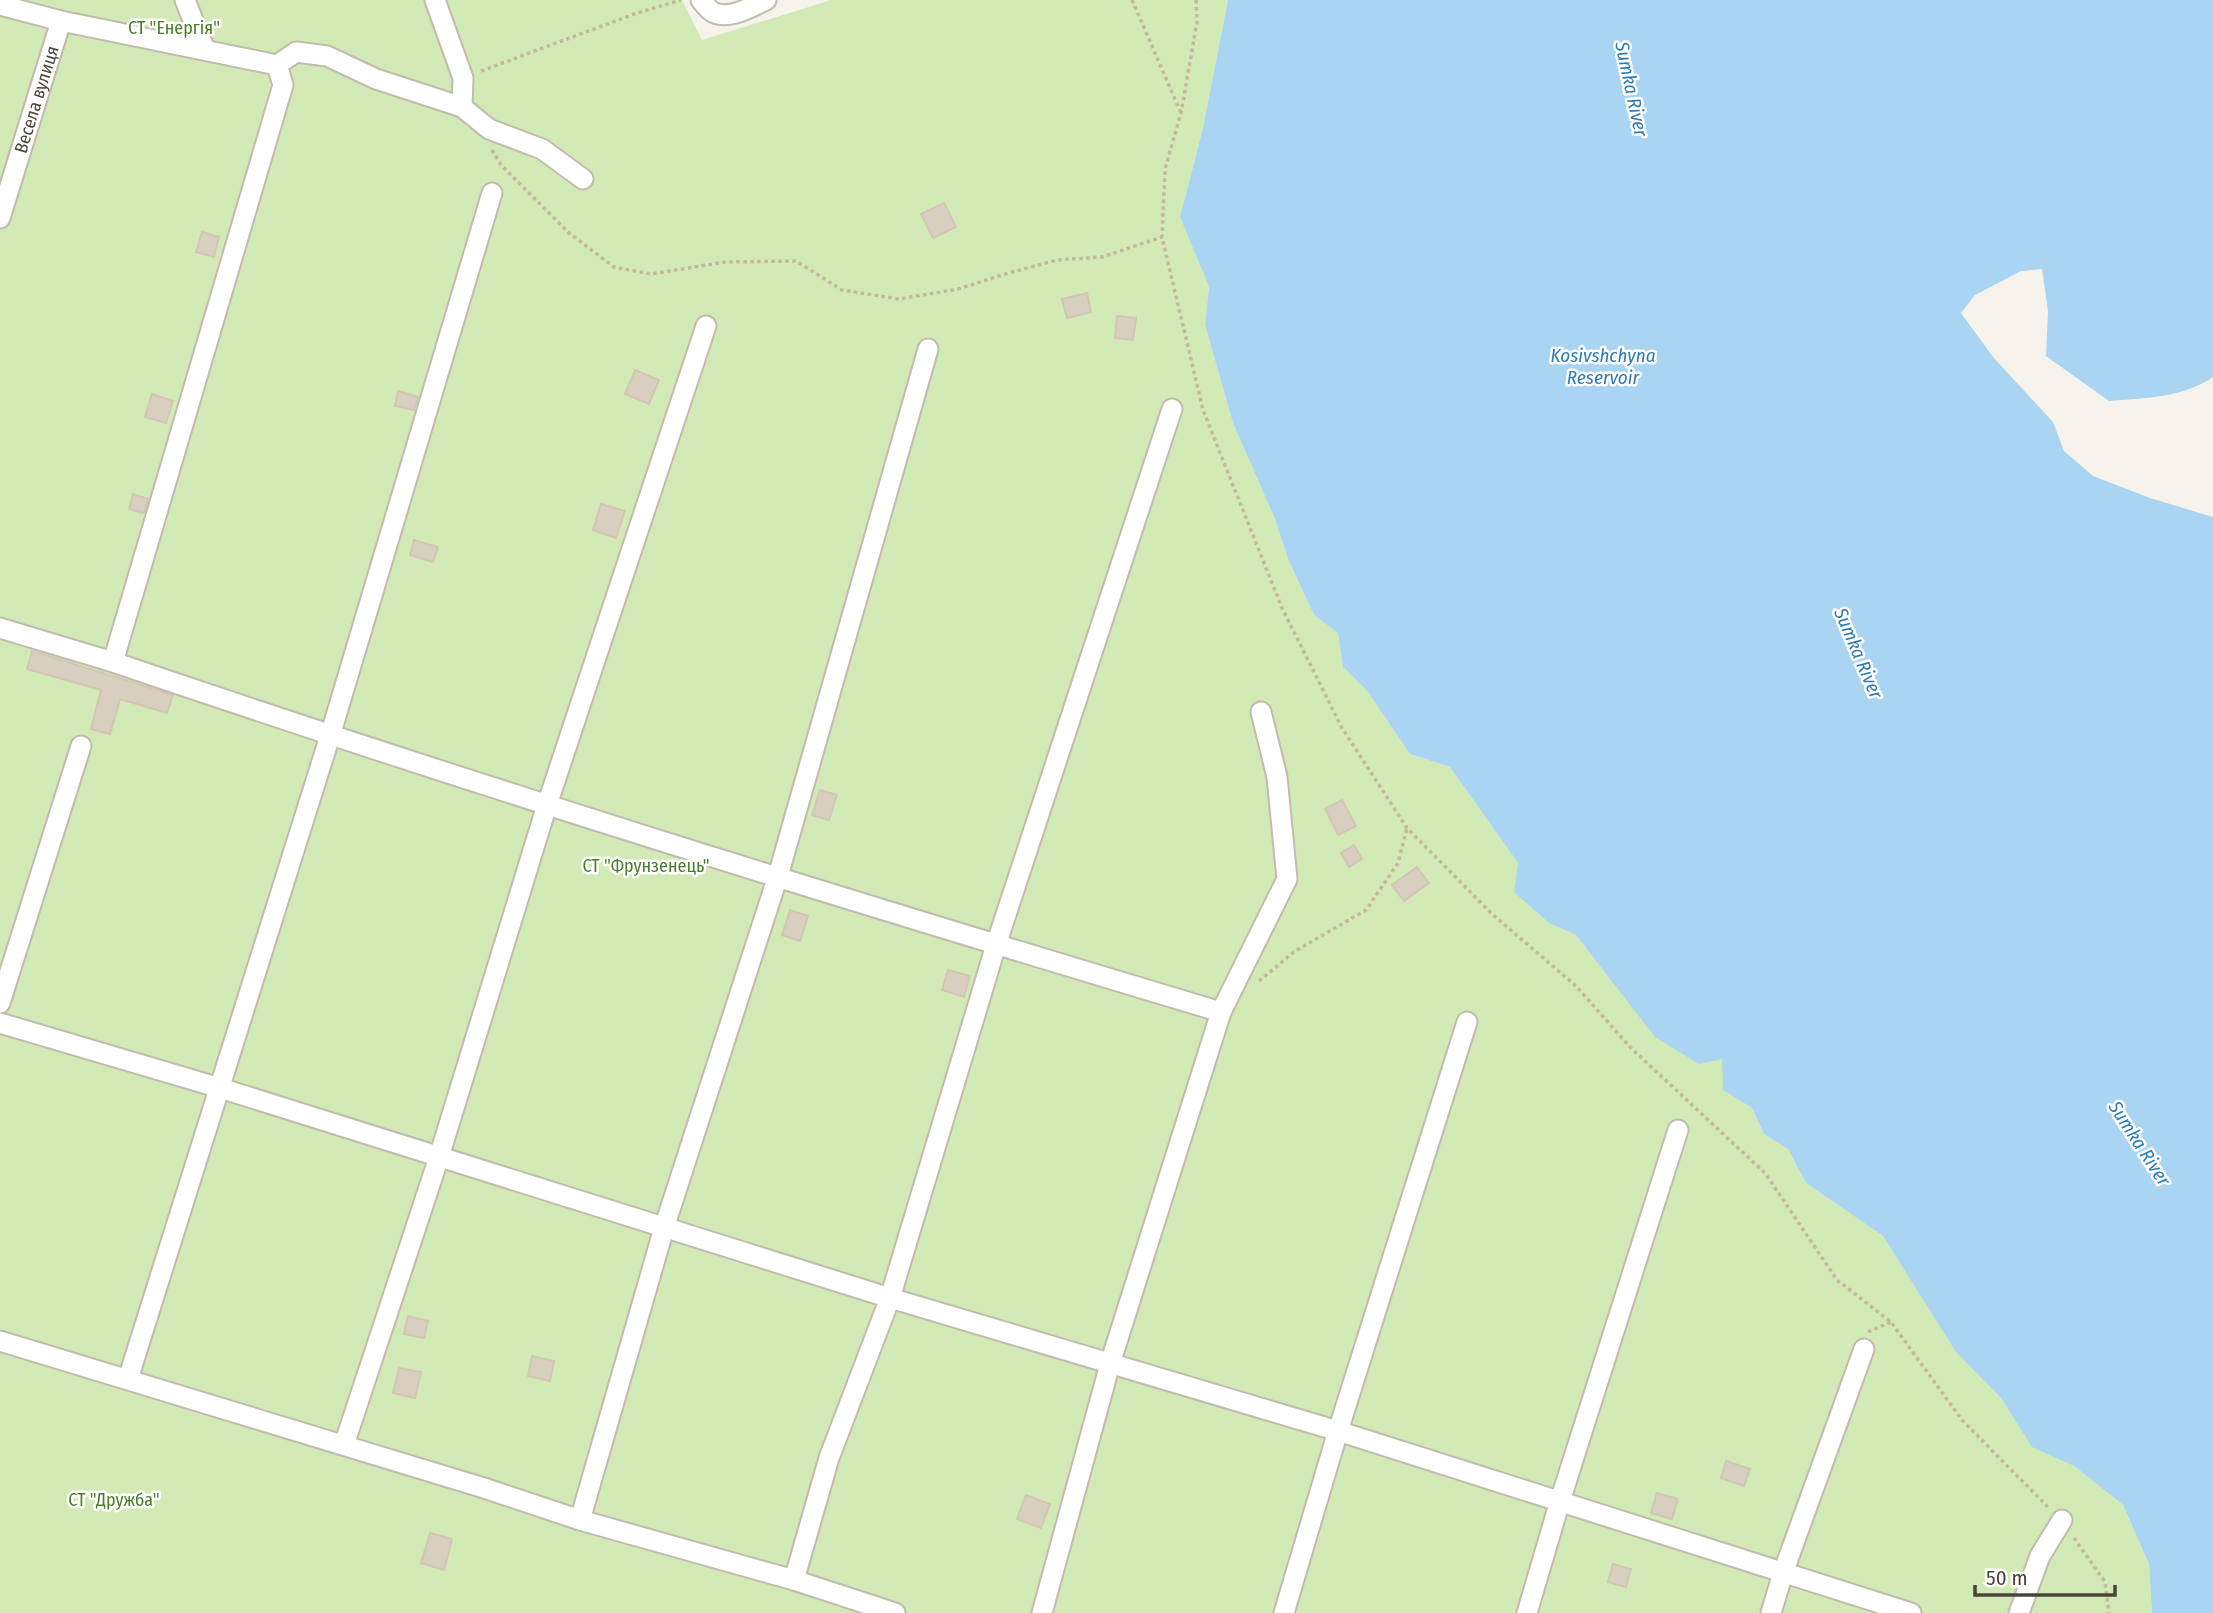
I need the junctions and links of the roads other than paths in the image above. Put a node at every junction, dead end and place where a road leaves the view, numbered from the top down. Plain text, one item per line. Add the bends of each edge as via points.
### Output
1 (185, 0) edge
2 (435, 0) edge
3 (701, 0) edge
4 (766, 0) edge
5 (0, 5) edge
6 (61, 21) junction
7 (205, 50) junction
8 (277, 65) junction
9 (462, 107) junction
10 (583, 179) dead end
11 (492, 193) dead end
12 (0, 218) edge
13 (706, 326) dead end
14 (928, 349) dead end
15 (1172, 409) dead end
16 (0, 628) edge
17 (113, 662) junction
18 (1261, 712) dead end
19 (330, 736) junction
20 (82, 746) dead end
21 (547, 805) junction
22 (778, 876) junction
23 (996, 944) junction
24 (0, 1003) edge
25 (1221, 1012) junction
26 (1467, 1022) dead end
27 (0, 1023) edge
28 (220, 1088) junction
29 (1678, 1130) dead end
30 (439, 1157) junction
31 (664, 1228) junction
32 (890, 1298) junction
33 (0, 1341) edge
34 (1864, 1349) dead end
35 (1110, 1364) junction
36 (128, 1379) junction
37 (1338, 1431) junction
38 (344, 1445) junction
39 (1560, 1501) junction
40 (580, 1520) junction
41 (2062, 1520) road end
42 (1783, 1573) junction
43 (794, 1580) junction
44 (895, 1613) edge
45 (1042, 1613) edge
46 (1284, 1613) edge
47 (1527, 1613) edge
48 (1771, 1613) edge
49 (1911, 1613) edge
50 (2020, 1613) edge

1 - 7 street
2 - 9 street via 463,78
3 - 4 street via 718,15
5 - 6 street
6 - 7 street
6 - 12 street, Весела вулиця
7 - 8 street
8 - 9 street via 296,52 327,56 376,79
8 - 17 street via 283,85
9 - 10 street via 489,129 542,149
11 - 19 street
13 - 21 street
14 - 22 street
15 - 23 street
16 - 17 street
17 - 19 street
18 - 25 street via 1277,777 1287,879
19 - 21 street
19 - 28 street
20 - 24 street
21 - 22 street
21 - 30 street
22 - 23 street
22 - 31 street
23 - 25 street
23 - 32 street
25 - 35 street
26 - 37 street
27 - 28 street
28 - 30 street
28 - 36 street
29 - 39 street
30 - 31 street
30 - 38 street
31 - 32 street
31 - 40 street
32 - 35 street
32 - 43 street via 829,1458
33 - 36 street
34 - 42 street
35 - 37 street
35 - 45 street
36 - 38 street
37 - 39 street
37 - 46 street
38 - 40 street
39 - 42 street
39 - 47 street
40 - 43 street
41 - 50 street via 2040,1556
42 - 48 street
42 - 49 street
43 - 44 street

